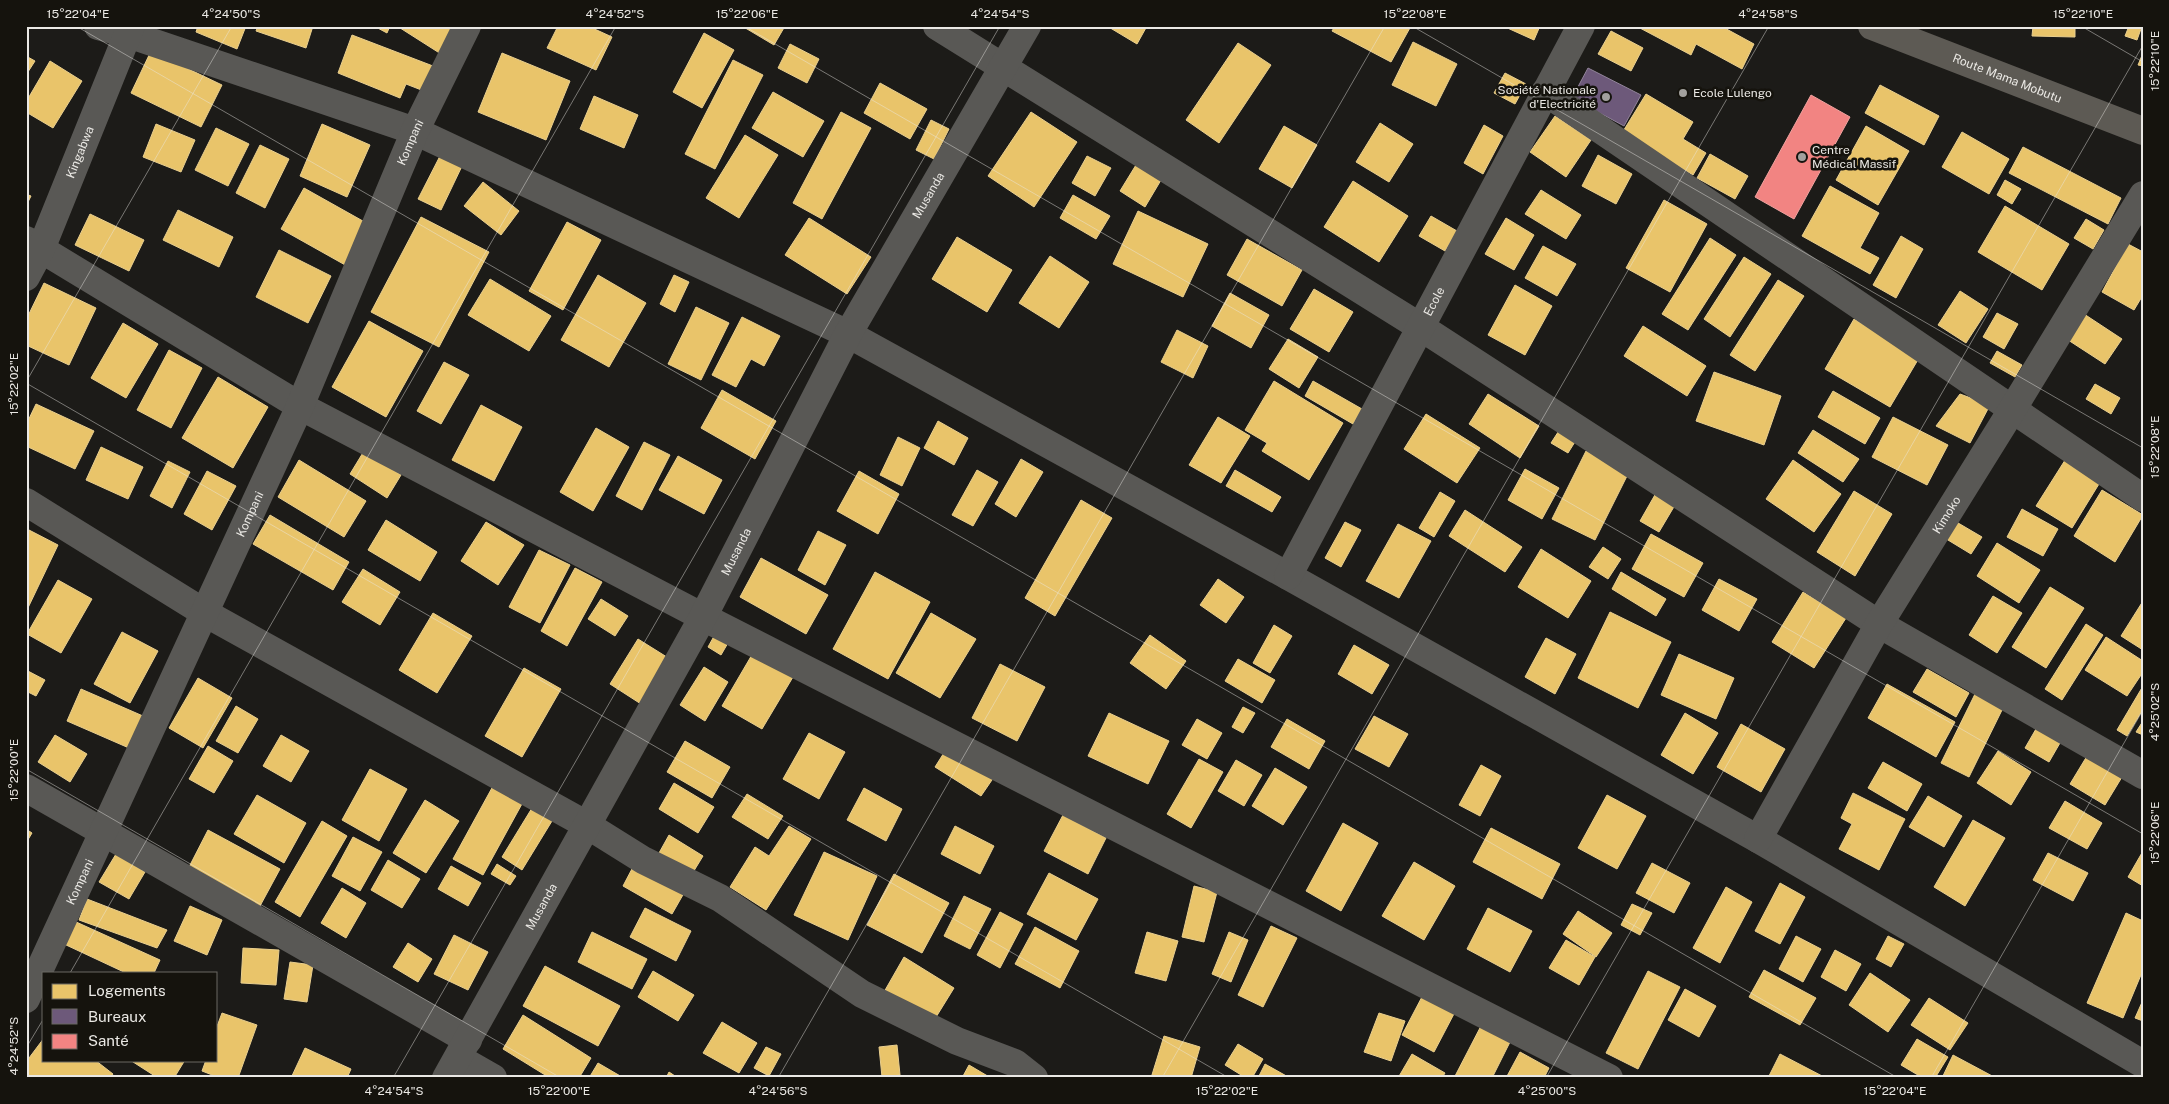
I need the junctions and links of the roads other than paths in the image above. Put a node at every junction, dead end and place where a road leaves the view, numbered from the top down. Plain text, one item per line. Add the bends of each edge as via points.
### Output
1 (98, 26) edge
2 (467, 26) edge
3 (937, 26) edge
4 (1027, 26) edge
5 (1581, 26) edge
6 (1872, 26) edge
7 (130, 30) edge
8 (1004, 70) junction
9 (1545, 92) junction
10 (415, 131) junction
11 (2143, 131) edge
12 (2143, 195) edge
13 (33, 244) edge
14 (26, 277) edge
15 (1422, 328) junction
16 (848, 334) junction
17 (300, 406) junction
18 (2012, 410) junction
19 (2143, 498) edge
20 (26, 502) edge
21 (1288, 576) junction
22 (205, 613) junction
23 (703, 617) junction
24 (1878, 624) junction
25 (2143, 775) edge
26 (26, 788) edge
27 (587, 825) junction
28 (103, 832) junction
29 (1758, 840) junction
30 (26, 999) edge
31 (458, 1059) edge
32 (2143, 1064) edge
33 (493, 1078) edge
34 (1034, 1078) edge
35 (1609, 1078) edge

1 - 7 street
2 - 10 street, Kompani
3 - 8 street
4 - 8 street, Musanda
5 - 9 street, Ecole
6 - 11 street, Route Mama Mobutu
7 - 10 street
7 - 13 street, Kingabwa
8 - 15 street
8 - 16 street, Musanda
9 - 15 street, Ecole
9 - 18 street
10 - 16 street
10 - 17 street, Kompani
12 - 18 street, Kimoko
13 - 14 street, Kingabwa
13 - 17 street
15 - 21 street, Ecole
15 - 24 street
16 - 21 street
16 - 23 street, Musanda
17 - 22 street, Kompani
17 - 23 street
18 - 19 street
18 - 24 street, Kimoko
20 - 22 street
21 - 29 street
22 - 27 street
22 - 28 street, Kompani
23 - 27 street, Musanda
23 - 35 street
24 - 25 street
24 - 29 street, Kimoko
26 - 28 street
27 - 31 street, Musanda
27 - 34 street via 643,860 720,898 862,994 957,1041 1015,1063
28 - 30 street, Kompani
28 - 31 street
29 - 32 street
31 - 33 street

